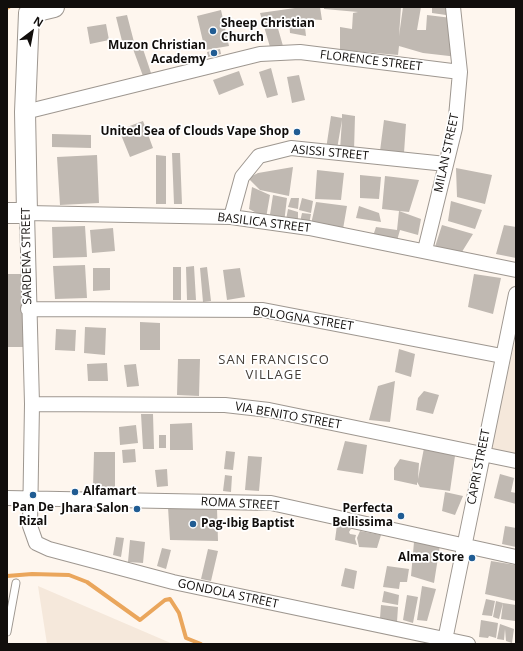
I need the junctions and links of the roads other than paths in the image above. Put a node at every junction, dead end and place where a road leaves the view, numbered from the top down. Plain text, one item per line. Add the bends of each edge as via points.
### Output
1 (54, 7) edge
2 (453, 7) edge
3 (28, 10) edge
4 (460, 72) junction
5 (25, 112) junction
6 (446, 164) junction
7 (7, 213) edge
8 (27, 213) junction
9 (231, 217) junction
10 (425, 250) junction
11 (516, 270) edge
12 (516, 294) edge
13 (28, 309) junction
14 (502, 356) junction
15 (32, 404) junction
16 (482, 454) junction
17 (516, 461) edge
18 (7, 498) edge
19 (31, 498) junction
20 (464, 546) junction
21 (516, 557) edge
22 (16, 583) dead end
23 (7, 632) edge
24 (445, 640) junction
25 (468, 644) edge

1 - 3 street
2 - 4 street, MILAN STREET
3 - 5 street, SARDENA STREET
4 - 5 street, FLORENCE STREET via 300,52 260,54
4 - 6 street, MILAN STREET via 455,128
5 - 8 street, SARDENA STREET
6 - 9 street, ASISSI STREET via 291,148 259,156 242,177
6 - 10 street, MILAN STREET
7 - 8 street, BASILICA STREET
8 - 9 street, BASILICA STREET
8 - 13 street, SARDENA STREET
9 - 10 street, BASILICA STREET via 309,228
10 - 11 street, BASILICA STREET
12 - 14 street, CAPRI STREET
13 - 14 street, BOLOGNA STREET via 263,310
13 - 15 street, SARDENA STREET
14 - 16 street, CAPRI STREET
15 - 16 street, VIA BENITO STREET via 225,405 269,410
15 - 19 street, SARDENA STREET
16 - 17 street, VIA BENITO STREET
16 - 20 street, CAPRI STREET
18 - 19 street, ROMA STREET
19 - 20 street, ROMA STREET via 271,503
19 - 24 street, GONDOLA STREET via 30,526 36,543 49,549 173,582
20 - 21 street, ROMA STREET
20 - 24 street, CAPRI STREET
22 - 23 lane
24 - 25 street, GONDOLA STREET

